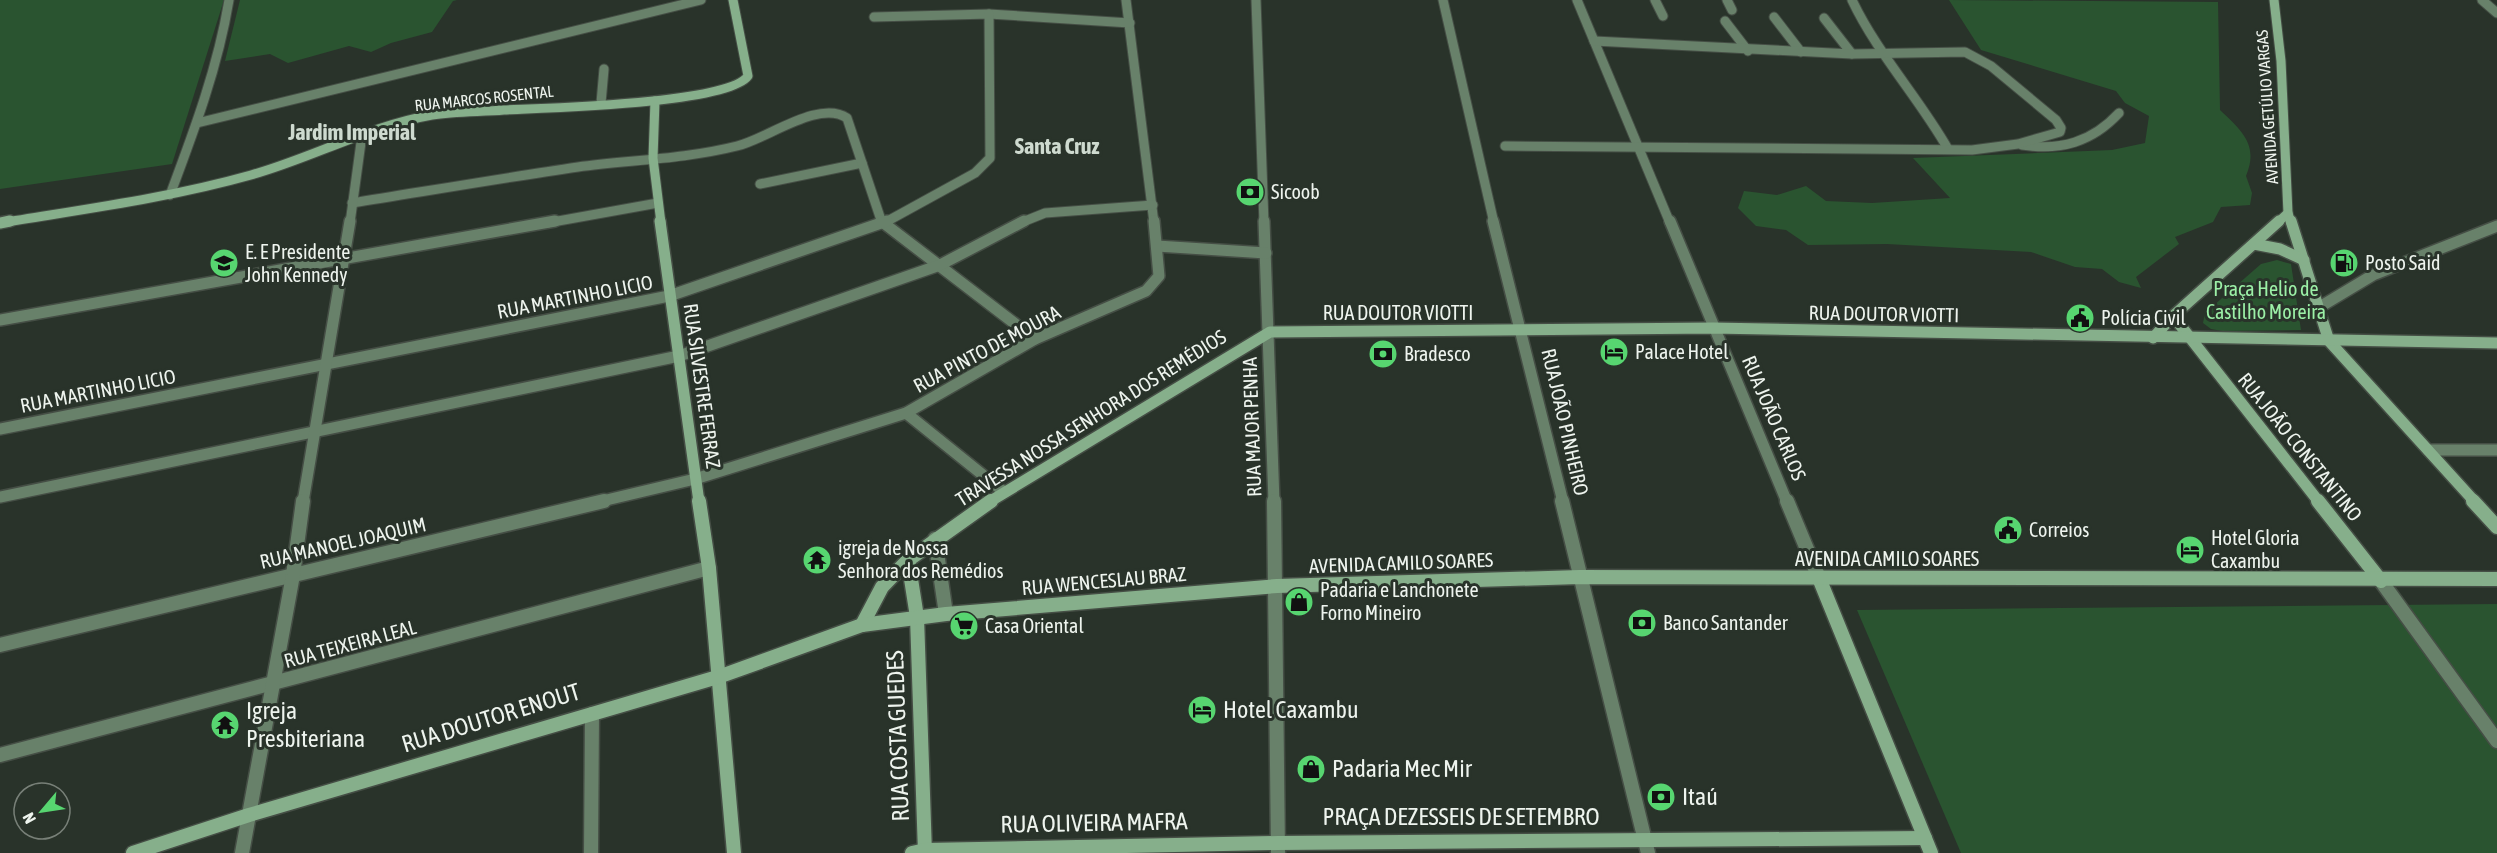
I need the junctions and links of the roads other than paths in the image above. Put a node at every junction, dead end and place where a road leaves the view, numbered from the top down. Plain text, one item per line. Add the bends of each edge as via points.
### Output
1 (230, 0) edge
2 (701, 0) edge
3 (733, 0) edge
4 (1126, 0) edge
5 (1256, 0) edge
6 (1443, 0) edge
7 (1576, 0) edge
8 (1655, 0) edge
9 (1727, 0) edge
10 (1852, 0) edge
11 (2274, 0) edge
12 (2482, 0) edge
13 (1732, 10) dead end
14 (2497, 13) edge
15 (989, 14) junction
16 (1663, 16) dead end
17 (1774, 16) dead end
18 (874, 17) dead end
19 (1824, 18) dead end
20 (1725, 21) dead end
21 (1130, 23) junction
22 (1594, 41) junction
23 (1748, 51) junction
24 (1801, 52) junction
25 (1852, 54) junction
26 (1886, 54) junction
27 (604, 69) dead end
28 (656, 100) junction
29 (601, 103) junction
30 (2119, 113) dead end
31 (197, 123) junction
32 (362, 135) junction
33 (2018, 144) junction
34 (1505, 146) dead end
35 (1639, 147) junction
36 (1948, 149) junction
37 (653, 158) junction
38 (861, 163) junction
39 (760, 184) dead end
40 (170, 195) junction
41 (352, 203) junction
42 (658, 203) junction
43 (1153, 205) junction
44 (2288, 213) junction
45 (0, 223) edge
46 (882, 224) junction
47 (2497, 226) edge
48 (2254, 244) junction
49 (1157, 246) junction
50 (1266, 253) junction
51 (345, 258) junction
52 (2304, 260) junction
53 (940, 265) junction
54 (669, 296) junction
55 (2318, 308) junction
56 (2173, 316) junction
57 (0, 320) edge
58 (1713, 328) junction
59 (1521, 331) junction
60 (1270, 332) junction
61 (2153, 338) junction
62 (2188, 338) junction
63 (1035, 339) junction
64 (2329, 341) junction
65 (2497, 343) edge
66 (679, 356) junction
67 (326, 366) junction
68 (906, 413) junction
69 (0, 429) edge
70 (313, 432) junction
71 (2428, 450) junction
72 (2497, 450) edge
73 (695, 479) junction
74 (1004, 492) junction
75 (0, 497) edge
76 (2497, 527) edge
77 (935, 539) junction
78 (908, 560) junction
79 (709, 568) junction
80 (293, 574) junction
81 (1580, 577) junction
82 (1819, 578) junction
83 (2497, 579) edge
84 (2381, 580) junction
85 (1278, 586) junction
86 (946, 614) junction
87 (916, 617) junction
88 (862, 626) junction
89 (0, 645) edge
90 (721, 676) junction
91 (272, 685) junction
92 (592, 714) junction
93 (2497, 741) edge
94 (0, 755) edge
95 (249, 815) junction
96 (1646, 846) edge
97 (1928, 846) edge
98 (1278, 848) edge
99 (920, 852) edge
100 (133, 853) edge
101 (242, 853) edge
102 (591, 853) edge
103 (734, 853) edge

1 - 31 street
2 - 31 street
3 - 28 street, RUA MARCOS ROSENTAL via 748,76 743,83
4 - 21 street, RUA PINTO DE MOURA
5 - 50 street, RUA MAJOR PENHA
6 - 59 street, RUA JOÃO PINHEIRO via 1474,147
7 - 22 street, RUA JOÃO CARLOS
8 - 16 street
9 - 13 street
10 - 26 street
11 - 44 street, AVENIDA GETÚLIO VARGAS via 2281,60
12 - 14 street
15 - 18 street
15 - 21 street
15 - 46 street, RUA MARTINHO LICIO via 990,158 975,173
17 - 24 street
19 - 25 street
20 - 23 street
21 - 43 street, RUA PINTO DE MOURA
22 - 23 street
22 - 35 street, RUA JOÃO CARLOS
23 - 24 street
24 - 25 street
25 - 26 street
26 - 33 street via 1971,53 1991,66 2061,128 2060,132
26 - 36 street
27 - 29 street
28 - 29 street, RUA MARCOS ROSENTAL
28 - 37 street, RUA SILVESTRE FERRAZ
29 - 32 street, RUA MARCOS ROSENTAL via 432,115
30 - 33 street via 2106,129 2084,141 2047,148
31 - 40 street
32 - 40 street, RUA MARCOS ROSENTAL via 255,174
32 - 41 street
33 - 36 street
34 - 35 street
35 - 36 street
35 - 58 street, RUA JOÃO CARLOS
37 - 38 street via 738,146 822,112 838,112 847,118
37 - 41 street
37 - 42 street, RUA SILVESTRE FERRAZ
38 - 39 street
38 - 46 street
40 - 45 street, RUA MARCOS ROSENTAL
41 - 51 street
42 - 51 street
42 - 54 street, RUA SILVESTRE FERRAZ
43 - 49 street, RUA PINTO DE MOURA
43 - 53 street via 1045,213 1014,225
44 - 48 street
44 - 52 street
46 - 53 street
46 - 54 street, RUA MARTINHO LICIO
47 - 55 street via 2373,275
48 - 52 street via 2280,249
48 - 56 street
49 - 50 street
49 - 63 street, RUA PINTO DE MOURA via 1159,276 1146,291
50 - 60 street, RUA MAJOR PENHA
51 - 57 street
51 - 67 street
52 - 55 street
53 - 63 street
53 - 66 street
54 - 66 street, RUA SILVESTRE FERRAZ
54 - 67 street, RUA MARTINHO LICIO
55 - 64 street
56 - 61 street
56 - 62 street
58 - 59 street, RUA DOUTOR VIOTTI
58 - 61 street, RUA DOUTOR VIOTTI
58 - 82 street, RUA JOÃO CARLOS
59 - 60 street, RUA DOUTOR VIOTTI
59 - 81 street, RUA JOÃO PINHEIRO
60 - 74 street, TRAVESSA NOSSA SENHORA DOS REMÉDIOS
60 - 85 street, RUA MAJOR PENHA
61 - 62 street, RUA DOUTOR VIOTTI
62 - 64 street, RUA DOUTOR VIOTTI
62 - 84 street, RUA JOÃO CONSTANTINO
63 - 68 street, RUA PINTO DE MOURA
64 - 65 street, RUA DOUTOR VIOTTI
64 - 71 street
66 - 70 street
66 - 73 street, RUA SILVESTRE FERRAZ
67 - 69 street, RUA MARTINHO LICIO
67 - 70 street
68 - 73 street, RUA PINTO DE MOURA
68 - 74 street
70 - 75 street
70 - 80 street
71 - 72 street
71 - 76 street
73 - 79 street, RUA SILVESTRE FERRAZ
73 - 80 street, RUA MANOEL JOAQUIM
74 - 77 street, TRAVESSA NOSSA SENHORA DOS REMÉDIOS
77 - 78 street, TRAVESSA NOSSA SENHORA DOS REMÉDIOS
77 - 86 street
78 - 87 street, RUA COSTA GUEDES
78 - 88 street, TRAVESSA NOSSA SENHORA DOS REMÉDIOS via 882,587
79 - 90 street, RUA SILVESTRE FERRAZ
79 - 91 street, RUA TEIXEIRA LEAL
80 - 89 street, RUA MANOEL JOAQUIM
80 - 91 street
81 - 82 street, AVENIDA CAMILO SOARES
81 - 85 street, AVENIDA CAMILO SOARES
81 - 96 street, RUA JOÃO PINHEIRO
82 - 84 street, AVENIDA CAMILO SOARES
82 - 97 street, RUA JOÃO CARLOS
83 - 84 street, AVENIDA CAMILO SOARES
84 - 93 street
85 - 86 street, RUA WENCESLAU BRAZ
85 - 98 street, RUA MAJOR PENHA
86 - 87 street, RUA WENCESLAU BRAZ
87 - 88 street, RUA WENCESLAU BRAZ
87 - 99 street, RUA COSTA GUEDES
88 - 90 street, RUA DOUTOR ENOUT
90 - 92 street, RUA DOUTOR ENOUT
90 - 103 street, RUA SILVESTRE FERRAZ
91 - 94 street, RUA TEIXEIRA LEAL
91 - 95 street
92 - 95 street, RUA DOUTOR ENOUT
92 - 102 street
95 - 100 street, RUA DOUTOR ENOUT
95 - 101 street
96 - 97 street, PRAÇA DEZESSEIS DE SETEMBRO
96 - 98 street, PRAÇA DEZESSEIS DE SETEMBRO
98 - 99 street, RUA OLIVEIRA MAFRA

